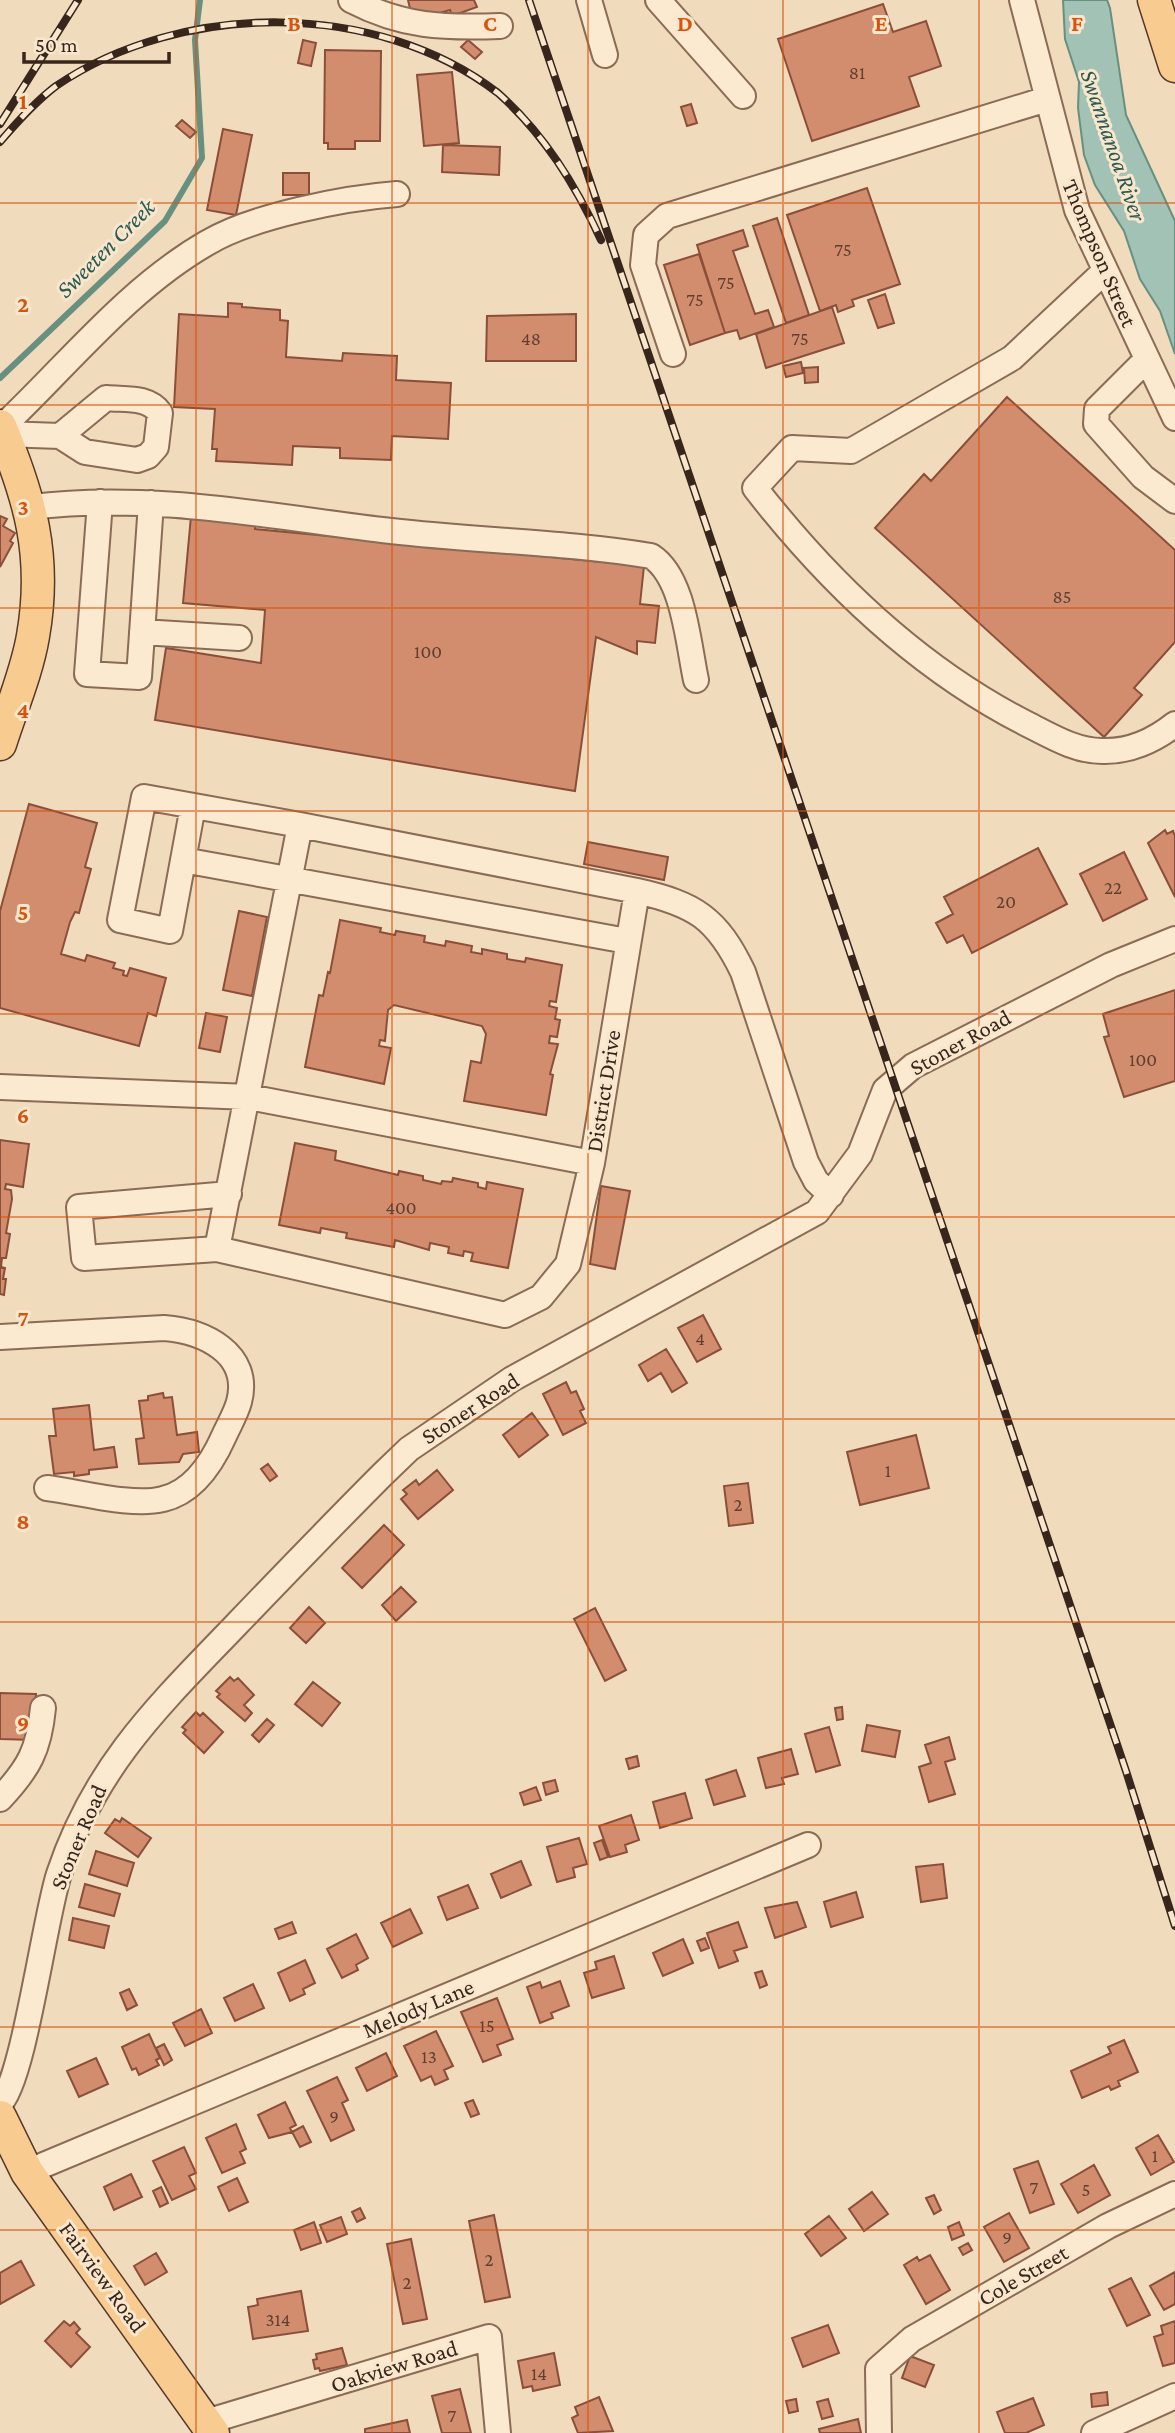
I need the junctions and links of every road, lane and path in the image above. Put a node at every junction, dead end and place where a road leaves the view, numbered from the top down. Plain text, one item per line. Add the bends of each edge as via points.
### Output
1 (351, 0) edge
2 (589, 0) edge
3 (659, 0) edge
4 (1021, 0) edge
5 (1154, 0) edge
6 (500, 26) dead end
7 (606, 55) dead end
8 (1175, 66) edge
9 (743, 96) dead end
10 (1046, 99) junction
11 (397, 194) dead end
12 (1105, 271) junction
13 (673, 354) dead end
14 (1147, 359) junction
15 (1175, 418) edge
16 (1, 430) edge
17 (60, 436) dead end
18 (1175, 501) edge
19 (100, 502) junction
20 (150, 503) junction
21 (31, 507) junction
22 (142, 632) junction
23 (239, 638) dead end
24 (695, 680) dead end
25 (1175, 724) edge
26 (0, 744) edge
27 (194, 806) junction
28 (300, 825) junction
29 (183, 860) junction
30 (290, 878) junction
31 (637, 891) junction
32 (1175, 939) edge
33 (627, 941) junction
34 (0, 1087) edge
35 (248, 1097) junction
36 (592, 1163) junction
37 (229, 1194) junction
38 (831, 1195) junction
39 (217, 1249) junction
40 (0, 1337) edge
41 (47, 1488) dead end
42 (43, 1708) dead end
43 (0, 1799) edge
44 (808, 1845) dead end
45 (0, 2104) edge
46 (0, 2117) edge
47 (27, 2172) junction
48 (1175, 2194) edge
49 (1175, 2396) edge
50 (210, 2428) edge
51 (498, 2433) edge
52 (879, 2433) edge
53 (1094, 2433) edge

1 - 6 street via 380,15 413,23 446,28
2 - 7 street
3 - 9 street
4 - 10 street, Thompson Street
5 - 8 main road
10 - 12 street, Thompson Street via 1067,179
10 - 13 street via 667,216 646,235 643,265
11 - 16 street via 251,224 208,242 100,328
12 - 14 street, Thompson Street
12 - 25 street via 1012,358 851,452 792,448 755,488 794,538 880,624 947,676 1016,718 1070,746 1103,752 1153,741
14 - 15 street, Thompson Street
14 - 18 street via 1097,409 1096,424 1143,477
16 - 17 street
16 - 21 main road
19 - 20 street
19 - 21 street
19 - 22 street via 87,674 139,677
20 - 22 street
20 - 24 street via 652,556 674,579
21 - 26 main road via 38,556 33,637
22 - 23 street
27 - 28 street
27 - 29 street
27 - 29 street via 144,797 120,920 170,931
28 - 30 street
28 - 31 street
29 - 30 street
30 - 33 street
30 - 35 street
31 - 33 street, District Drive
31 - 38 street via 691,906 721,932 732,949 806,1162 816,1181
32 - 38 street, Stoner Road via 1111,965 903,1072 885,1090 860,1154
33 - 36 street, District Drive
34 - 35 street, District Drive
35 - 36 street, District Drive
35 - 37 street
36 - 39 street via 568,1264 541,1297 505,1315
37 - 39 street
37 - 39 street via 79,1207 84,1258
38 - 45 street, Stoner Road via 805,1220 512,1379 409,1449 161,1703 98,1785 67,1850 46,1922 17,2068
40 - 41 street via 189,1330 213,1340 230,1355 240,1374 239,1401 220,1445 187,1489 146,1502
42 - 43 street via 40,1740 25,1771
44 - 47 street, Melody Lane
46 - 47 main road, Fairview Road
47 - 50 main road, Fairview Road
48 - 52 street, Cole Street via 1108,2226 912,2339 878,2368
49 - 53 street
50 - 51 street, Oakview Road via 489,2337

